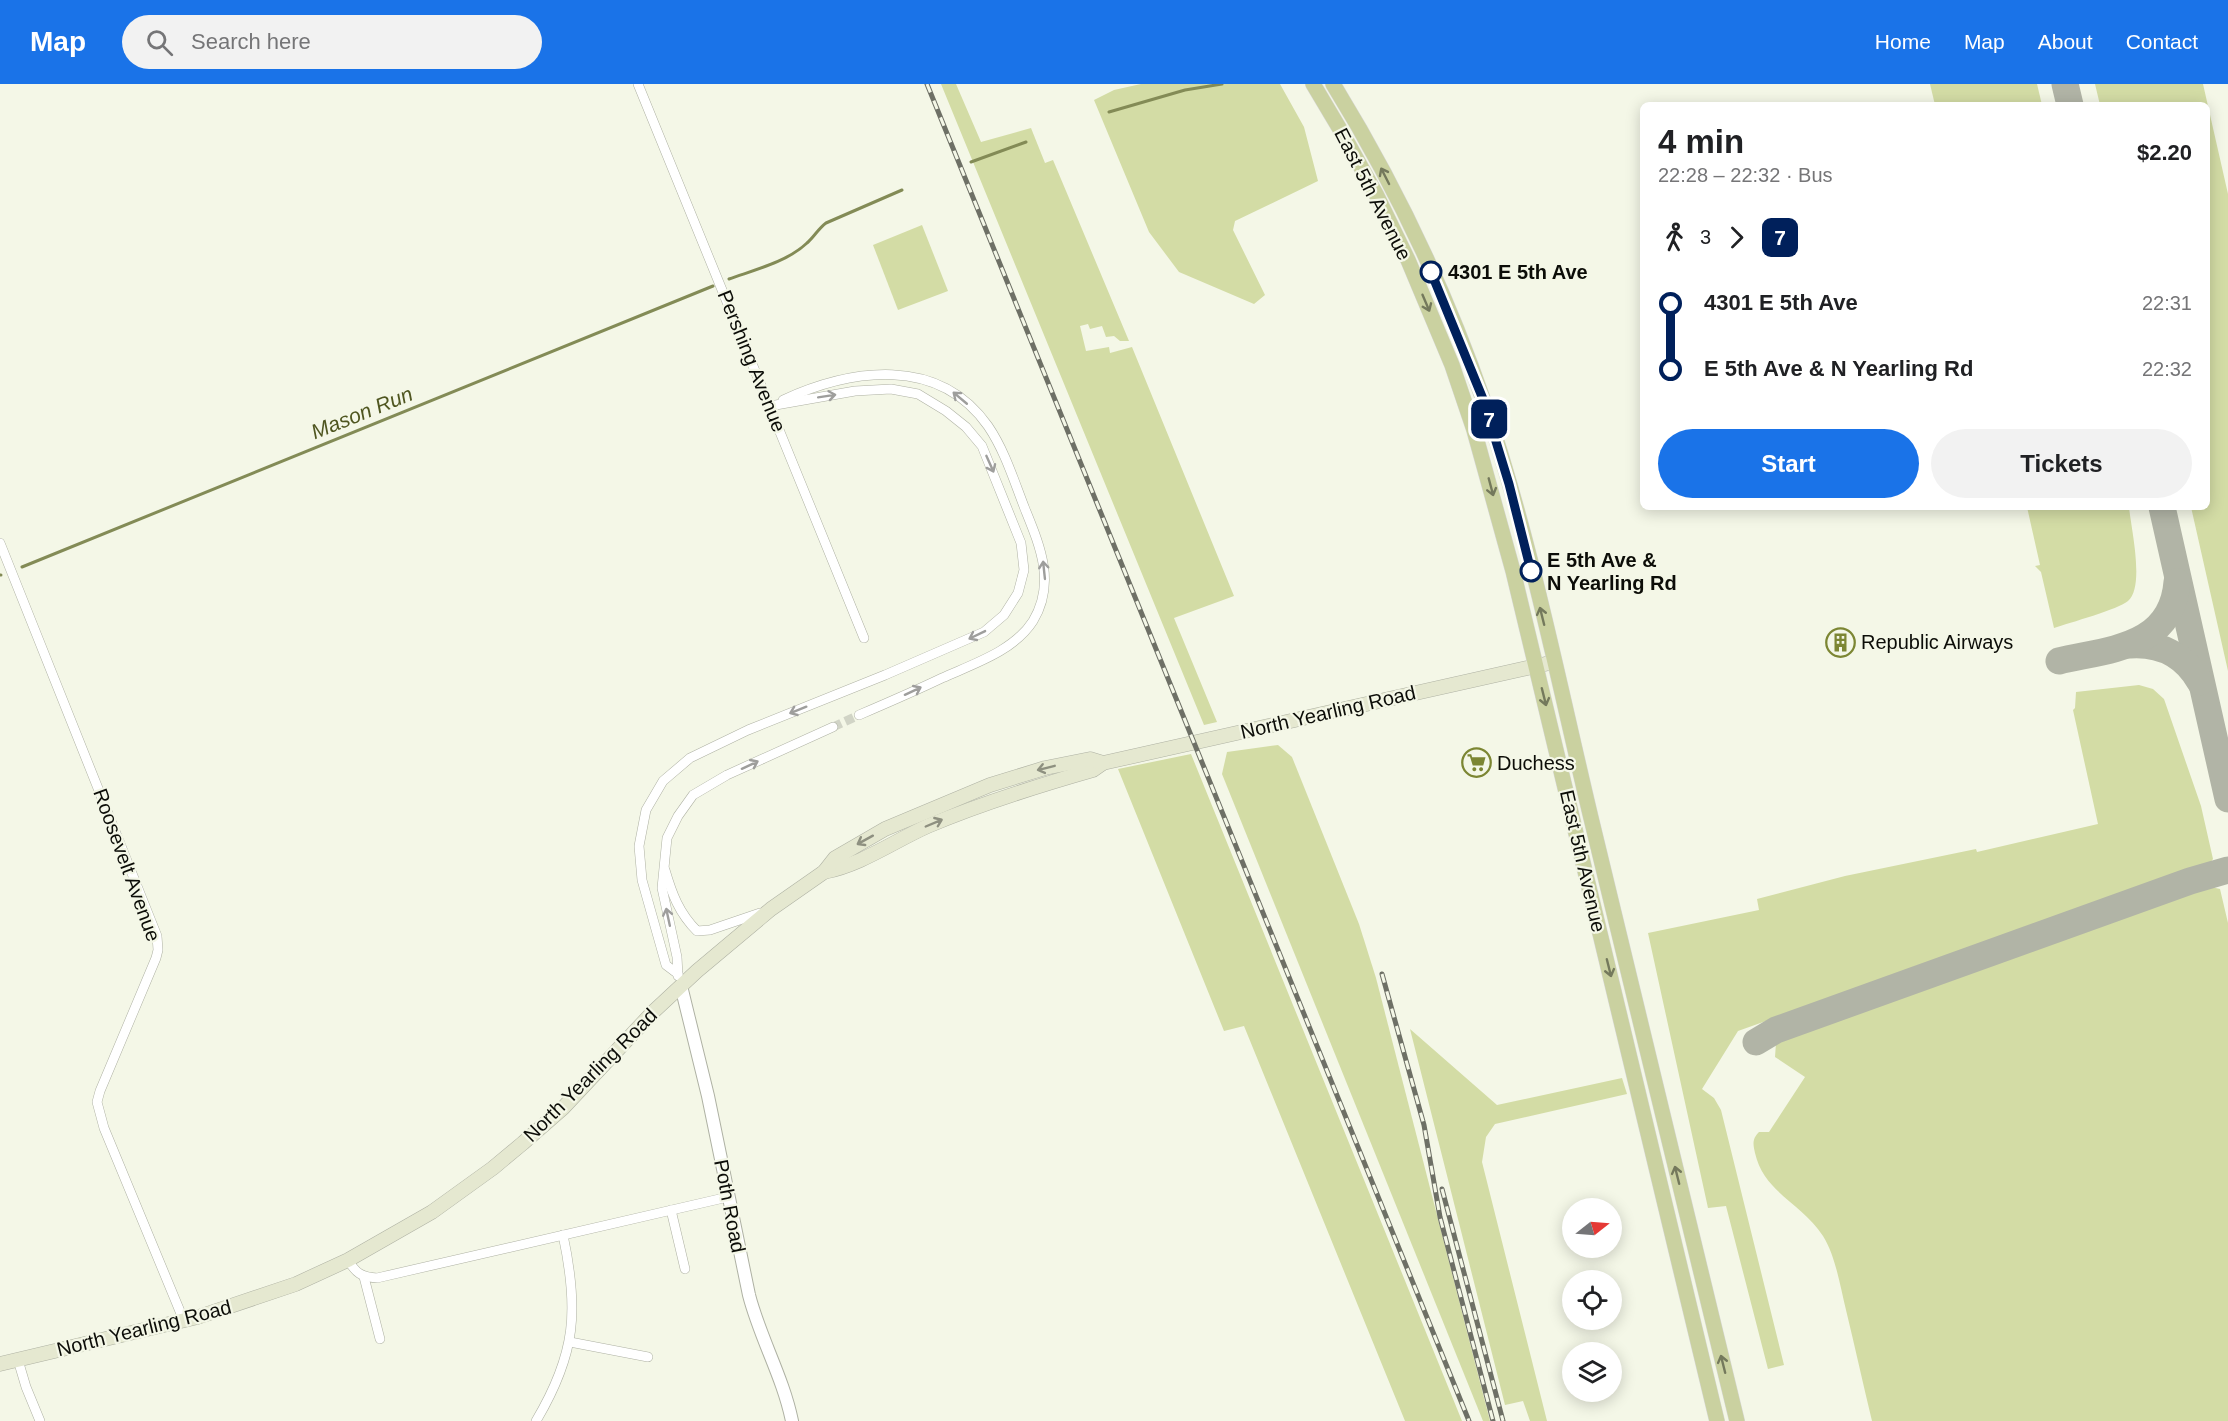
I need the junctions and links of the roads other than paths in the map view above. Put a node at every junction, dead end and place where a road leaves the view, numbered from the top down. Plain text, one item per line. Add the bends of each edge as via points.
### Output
1 (638, 84) edge
2 (1312, 84) edge
3 (1333, 84) edge
4 (770, 406) junction
5 (0, 543) edge
6 (864, 638) dead end
7 (1554, 662) junction
8 (1536, 666) junction
9 (859, 716) tunnel mouth
10 (833, 727) tunnel mouth
11 (664, 864) junction
12 (771, 909) junction
13 (680, 980) junction
14 (728, 1197) junction
15 (671, 1210) junction
16 (563, 1235) junction
17 (348, 1260) junction
18 (685, 1269) dead end
19 (364, 1277) junction
20 (184, 1321) junction
21 (380, 1339) dead end
22 (570, 1342) junction
23 (648, 1357) dead end
24 (18, 1360) junction
25 (0, 1364) edge
26 (40, 1421) edge
27 (536, 1421) edge
28 (792, 1421) edge
29 (1717, 1421) edge
30 (1737, 1421) edge

1 - 4 street, Pershing Avenue
2 -> 8 main road, East 5th Avenue via 1377,196 1452,365 1487,471
7 -> 3 main road, East 5th Avenue via 1509,484 1471,366 1407,221
4 - 6 street, Pershing Avenue
9 -> 4 street via 990,656 1017,639 1033,622 1044,597 1046,572 1039,543 987,424 958,395 939,384 890,374 866,376 814,386
4 -> 13 street via 855,391 891,389 918,394 946,411 982,446 1021,543 1024,570 1018,593 1004,615 984,632 748,730 690,758 663,782 646,810 639,846 642,880 666,965
5 - 20 street, Roosevelt Avenue via 157,936 156,958 98,1102 104,1128
7 - 8 main road, North Yearling Road
30 -> 7 main road, East 5th Avenue
8 - 12 main road, North Yearling Road via 1103,763 1090,759 1045,768 990,785 885,829 835,858 824,872
8 -> 29 main road, East 5th Avenue
11 -> 10 street via 667,838 693,795 727,775
11 - 12 street via 674,900 697,931
13 -> 11 street via 662,888
12 - 13 main road, North Yearling Road
13 - 14 street, Poth Road
13 - 17 main road, North Yearling Road via 563,1108 493,1168 416,1222
14 - 15 street
14 - 28 street, Poth Road via 753,1310
15 - 16 street
15 - 18 street
16 - 19 street via 377,1278
16 - 22 street via 573,1295
17 - 19 street
17 - 20 main road, North Yearling Road via 296,1284
19 - 21 street
20 - 24 main road, North Yearling Road
22 - 23 street
22 - 27 street via 556,1383
24 - 25 main road, North Yearling Road
24 - 26 street

